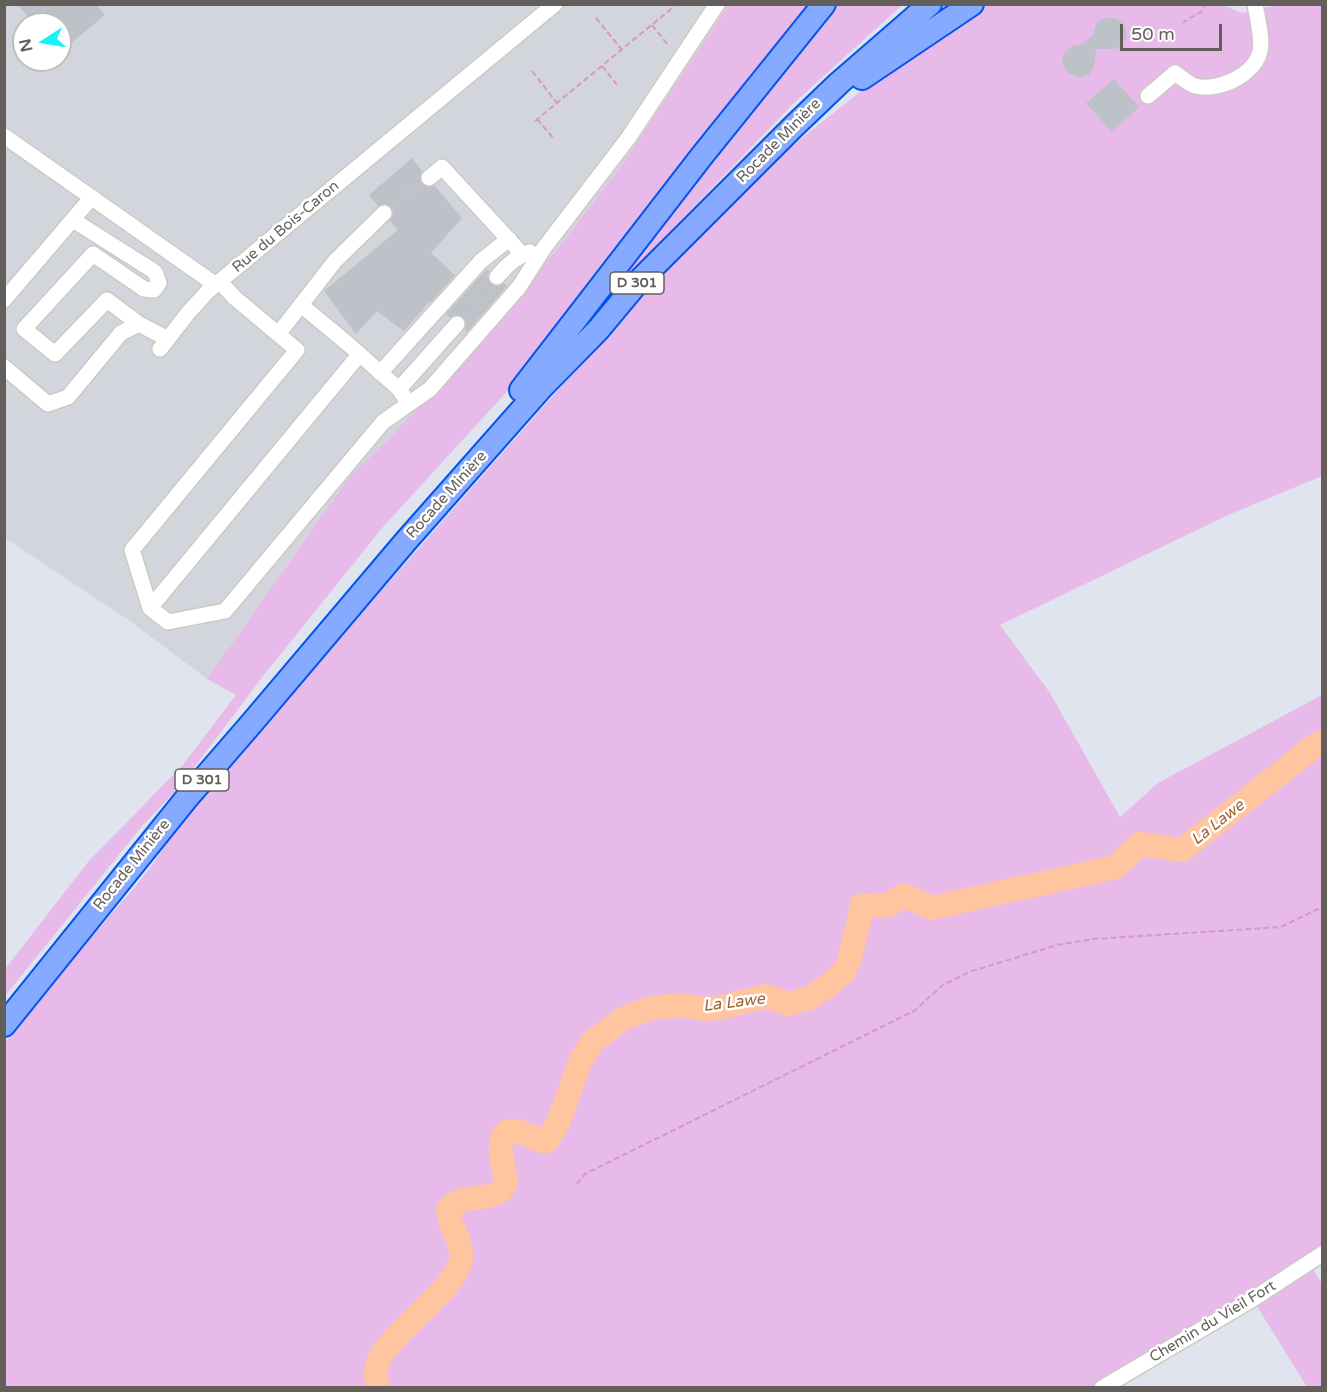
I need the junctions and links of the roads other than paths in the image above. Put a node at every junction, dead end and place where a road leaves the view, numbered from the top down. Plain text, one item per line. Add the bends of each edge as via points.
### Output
1 (555, 4) edge
2 (717, 4) edge
3 (824, 4) edge
4 (930, 4) edge
5 (972, 4) edge
6 (1255, 4) edge
7 (1148, 96) dead end
8 (792, 128) junction
9 (4, 136) edge
10 (429, 178) tunnel mouth
11 (92, 197) junction
12 (384, 213) tunnel mouth
13 (73, 220) junction
14 (509, 239) junction
15 (544, 248) junction
16 (522, 254) junction
17 (497, 277) tunnel mouth
18 (218, 283) junction
19 (4, 300) edge
20 (301, 305) junction
21 (139, 324) junction
22 (457, 324) tunnel mouth
23 (279, 333) junction
24 (359, 356) junction
25 (4, 367) edge
26 (380, 373) junction
27 (399, 390) junction
28 (408, 404) junction
29 (406, 541) junction
30 (150, 608) junction
31 (4, 1025) edge
32 (1323, 1254) edge
33 (1102, 1388) edge

1 - 18 street, Rue du Bois-Caron
2 - 15 street via 629,137
3 - 29 highway via 472,450
4 - 8 highway, Rocade Minière / D 301
5 - 8 highway
6 - 7 street via 1261,49 1257,62 1242,77 1216,85 1194,86 1175,73
8 - 29 highway, Rocade Minière / D 301 via 638,282
9 - 11 street
10 - 14 street via 442,167
11 - 13 street
11 - 18 street
12 - 20 street via 348,247
13 - 19 street
13 - 21 street via 155,272 159,283 154,290 144,289 93,254 24,329 55,354 107,300
14 - 16 street
14 - 26 street via 481,261
15 - 16 street
15 - 28 street via 519,287 430,389
16 - 17 street
18 - 21 street, Rue du Bois-Caron via 197,302 164,344
18 - 23 street
20 - 23 street
20 - 24 street
21 - 25 street via 121,333 68,397 48,404
22 - 27 street
23 - 30 street via 297,350 132,550
24 - 26 street
24 - 30 street
26 - 27 street
27 - 28 street
28 - 30 street via 384,422 225,611 168,622
29 - 31 highway, Rocade Minière / D 301 via 186,799
32 - 33 street, Chemin du Vieil Fort

